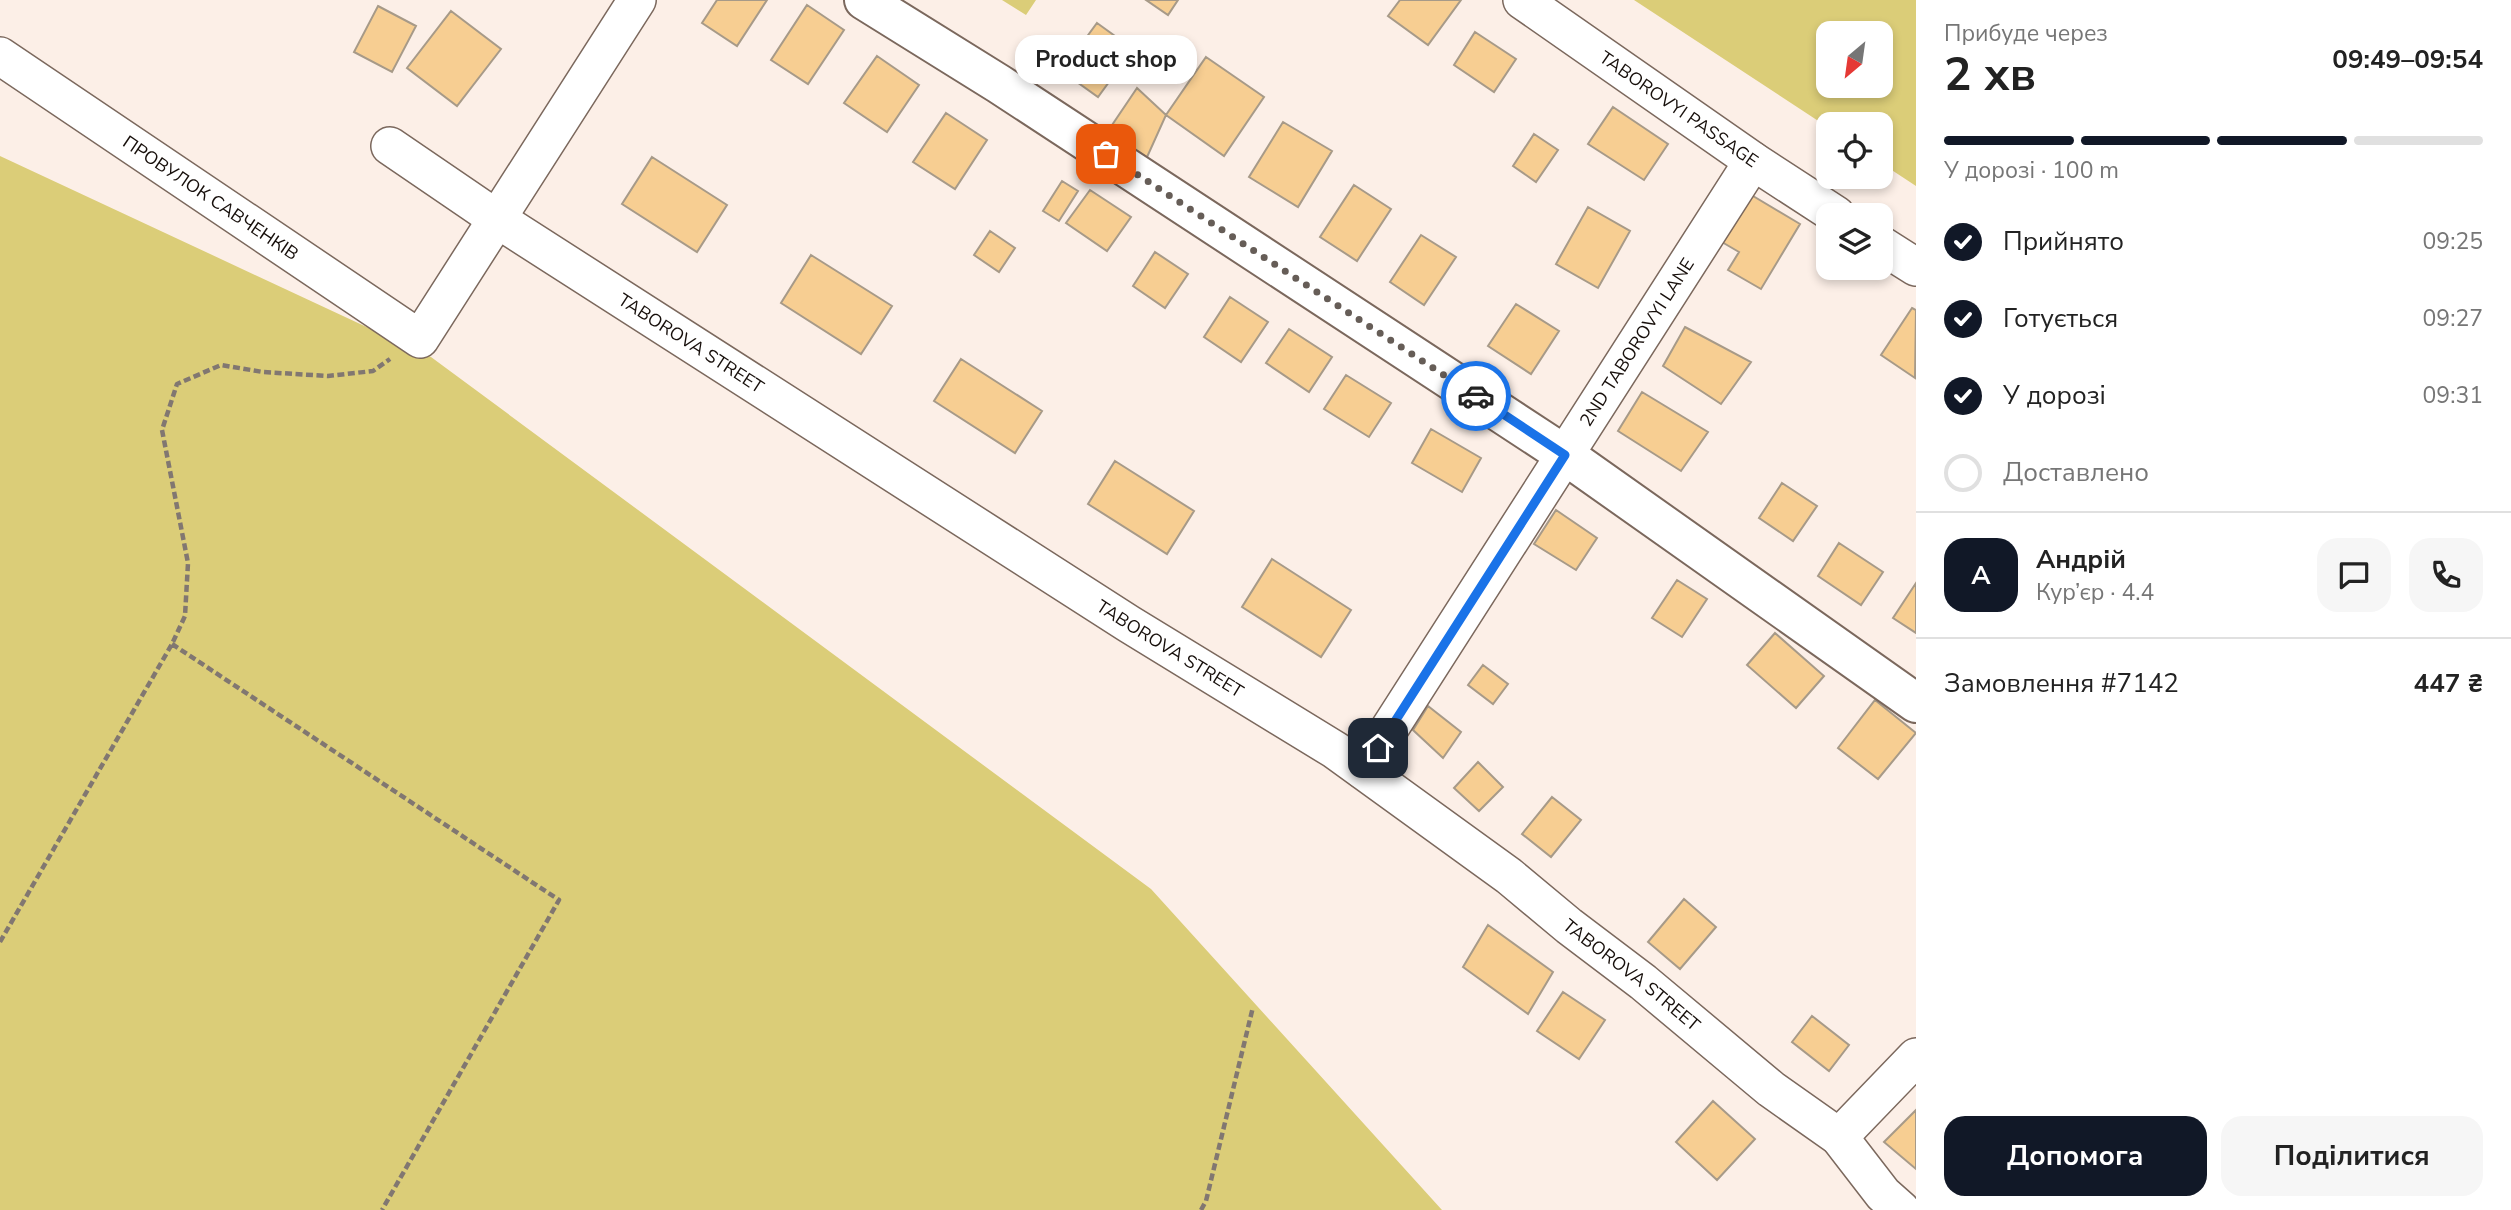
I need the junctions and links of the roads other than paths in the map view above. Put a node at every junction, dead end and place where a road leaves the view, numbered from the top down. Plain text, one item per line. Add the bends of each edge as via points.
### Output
1 (637, 0) edge
2 (864, 0) edge
3 (1522, 0) edge
4 (0, 55) edge
5 (390, 146) dead end
6 (1753, 161) junction
7 (1818, 203) edge
8 (497, 219) junction
9 (1893, 253) edge
10 (1916, 267) edge
11 (1565, 455) junction
12 (1916, 703) edge
13 (1363, 771) junction
14 (1916, 1057) edge
15 (1839, 1137) junction
16 (1900, 1210) edge

1 - 8 street
2 - 11 street
3 - 6 street, TABOROVYI PASSAGE
4 - 8 street, ПРОВУЛОК САВЧЕНКІВ via 420,339
5 - 8 street, TABOROVA STREET
6 - 7 street, TABOROVYI PASSAGE
6 - 11 street, 2ND TABOROVYI LANE
8 - 13 street, TABOROVA STREET
9 - 10 street
11 - 12 street
11 - 13 street, 2ND TABOROVYI LANE
13 - 15 street, TABOROVA STREET via 1509,876 1771,1089
14 - 15 street
15 - 16 street, TABOROVA STREET

